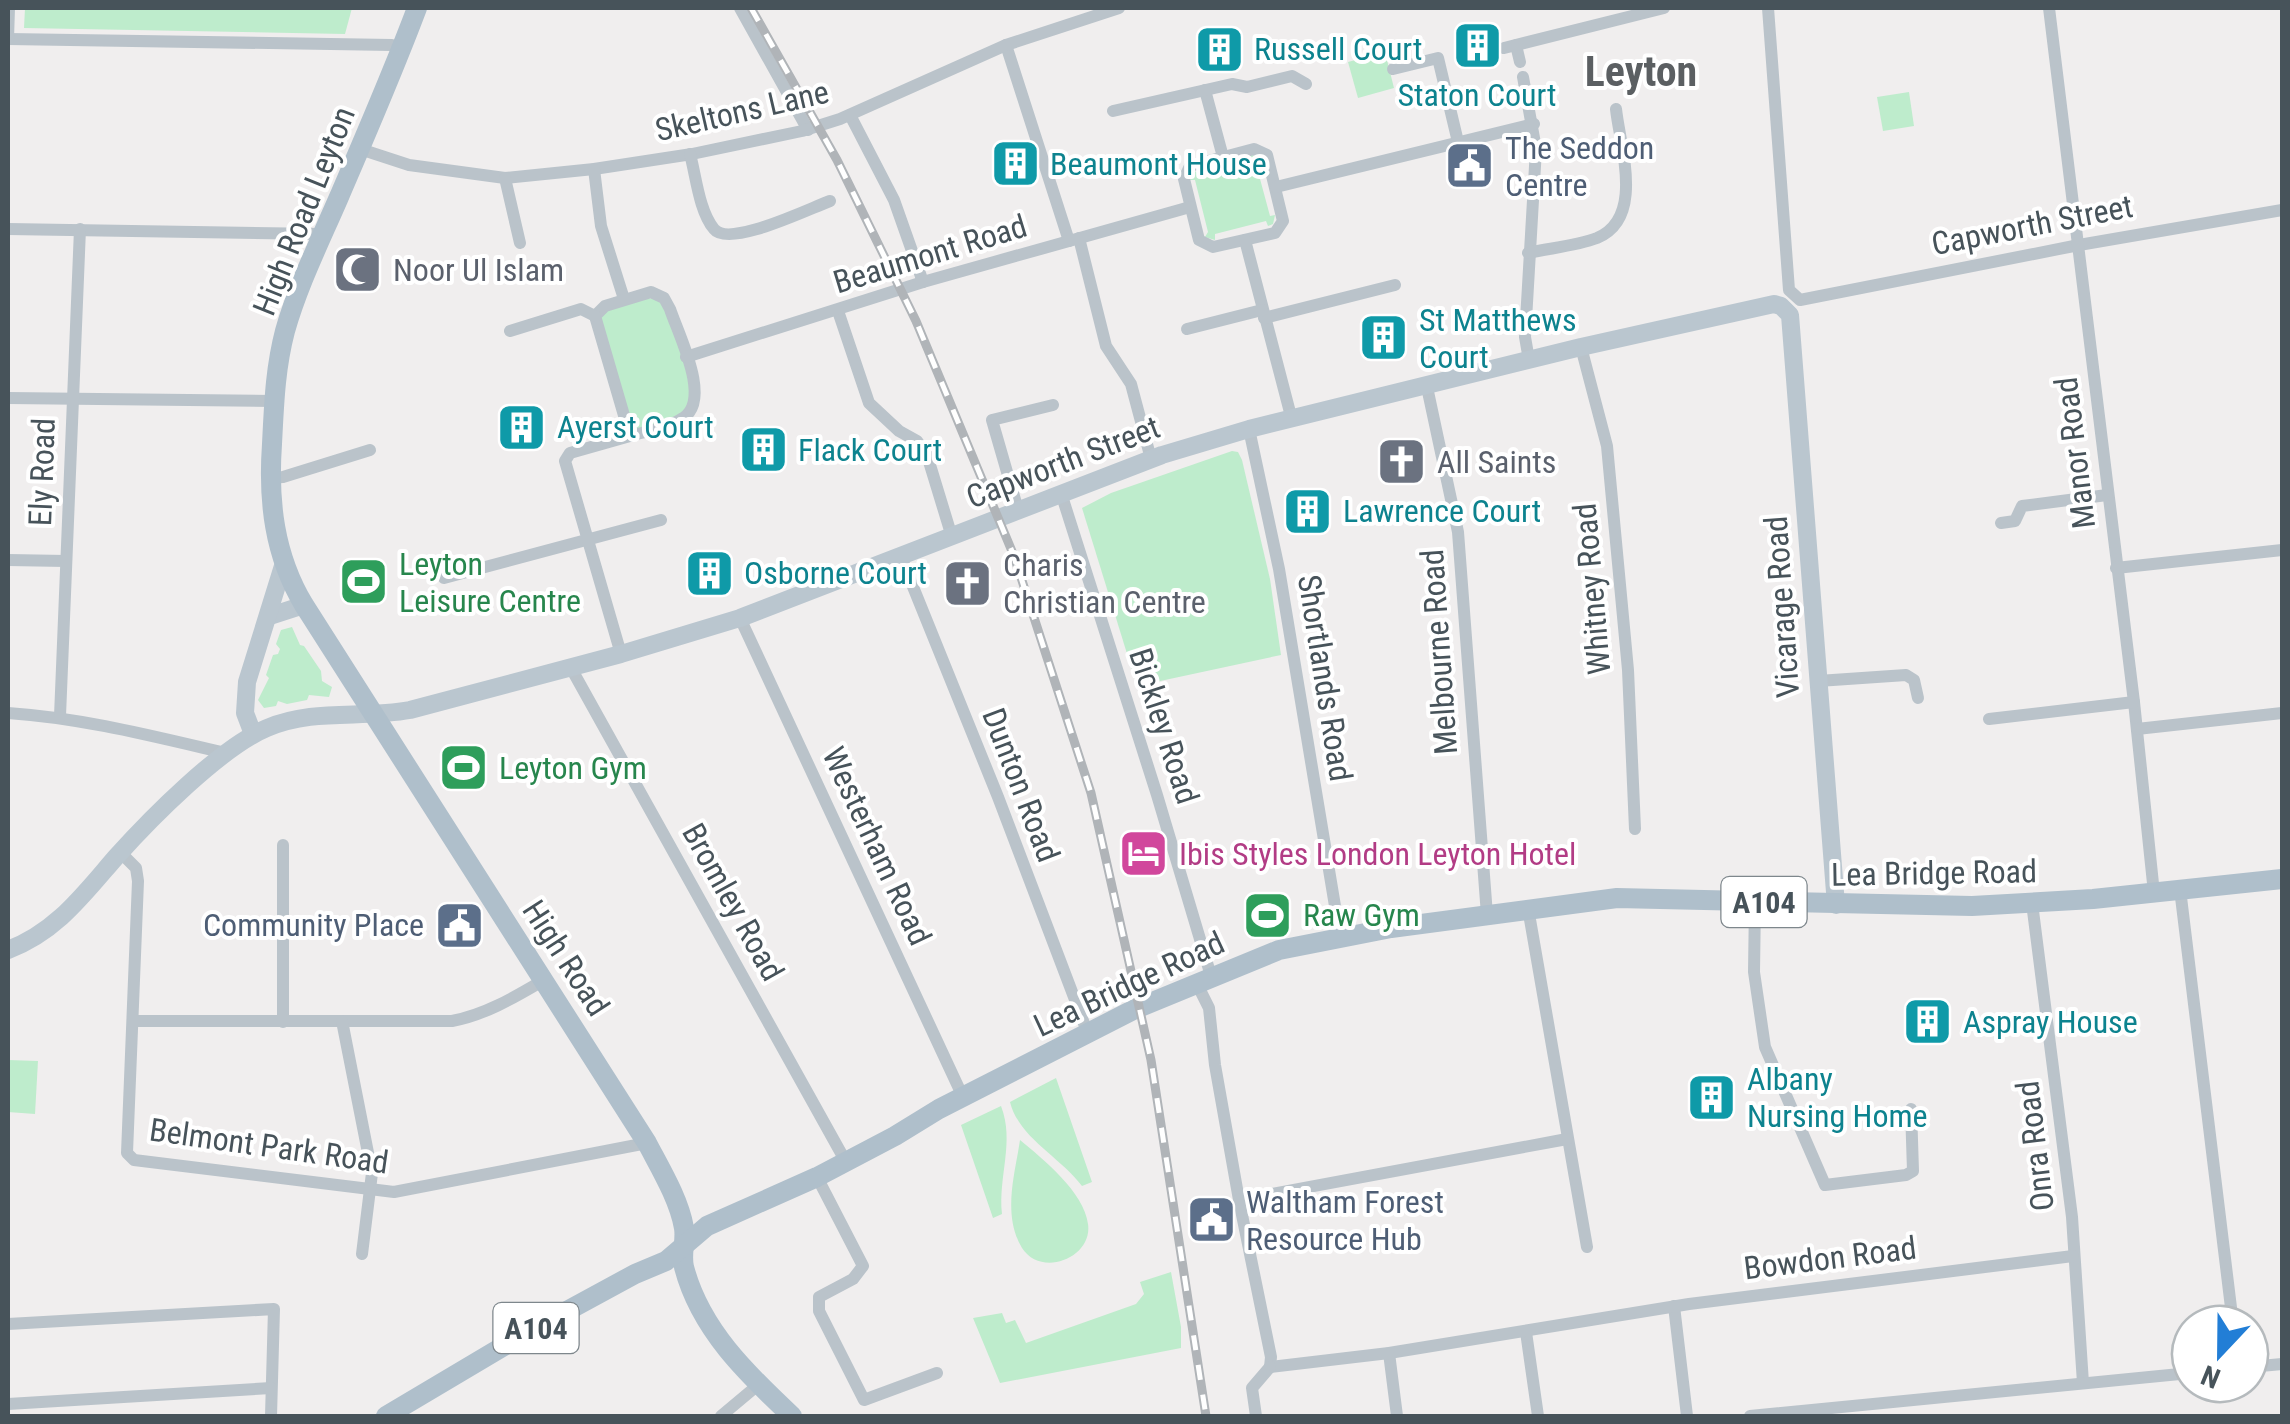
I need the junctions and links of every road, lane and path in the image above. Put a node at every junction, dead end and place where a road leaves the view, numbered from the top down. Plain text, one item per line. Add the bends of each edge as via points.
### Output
1 (9, 8) edge
2 (416, 8) edge
3 (740, 8) edge
4 (1119, 8) edge
5 (1664, 8) edge
6 (1768, 8) edge
7 (2048, 8) edge
8 (8, 39) edge
9 (1006, 45) junction
10 (402, 48) junction
11 (1393, 69) dead end
12 (1306, 84) dead end
13 (1206, 90) junction
14 (1616, 109) dead end
15 (1114, 111) dead end
16 (850, 115) junction
17 (1534, 124) junction
18 (808, 130) junction
19 (1458, 142) junction
20 (360, 149) junction
21 (690, 154) junction
22 (1222, 157) junction
23 (594, 169) junction
24 (505, 178) junction
25 (1276, 187) junction
26 (830, 201) dead end
27 (1190, 207) junction
28 (2282, 210) edge
29 (8, 229) edge
30 (80, 230) junction
31 (322, 234) junction
32 (1074, 239) junction
33 (1245, 240) junction
34 (520, 243) dead end
35 (2079, 245) junction
36 (1528, 253) junction
37 (923, 282) junction
38 (1395, 285) dead end
39 (624, 299) junction
40 (1788, 302) junction
41 (838, 311) junction
42 (1263, 314) junction
43 (595, 316) junction
44 (1188, 329) dead end
45 (510, 331) dead end
46 (1581, 347) junction
47 (686, 357) junction
48 (1529, 360) junction
49 (1427, 387) junction
50 (8, 398) edge
51 (72, 398) junction
52 (273, 401) junction
53 (1053, 405) dead end
54 (1292, 420) junction
55 (1250, 429) junction
56 (630, 436) junction
57 (370, 450) dead end
58 (1151, 459) junction
59 (270, 478) junction
60 (1061, 493) junction
61 (2108, 495) junction
62 (1018, 510) junction
63 (662, 520) dead end
64 (2001, 523) dead end
65 (952, 537) junction
66 (588, 540) junction
67 (2282, 550) edge
68 (901, 557) junction
69 (8, 560) edge
70 (66, 561) junction
71 (283, 566) junction
72 (2116, 568) junction
73 (444, 578) dead end
74 (304, 604) junction
75 (270, 616) junction
76 (740, 618) junction
77 (620, 654) junction
78 (571, 668) junction
79 (1818, 681) junction
80 (1918, 698) dead end
81 (2134, 702) junction
82 (8, 713) edge
83 (2282, 713) edge
84 (376, 714) junction
85 (60, 716) junction
86 (1989, 719) dead end
87 (2137, 730) junction
88 (253, 734) junction
89 (225, 753) junction
90 (1635, 829) dead end
91 (282, 845) dead end
92 (120, 852) junction
93 (2282, 879) edge
94 (2180, 889) junction
95 (2154, 893) junction
96 (1755, 902) junction
97 (2032, 903) junction
98 (1836, 905) junction
99 (1528, 908) junction
100 (1487, 915) junction
101 (1340, 936) junction
102 (8, 950) edge
103 (1203, 979) junction
104 (544, 980) junction
105 (133, 1021) junction
106 (342, 1021) junction
107 (283, 1022) junction
108 (1088, 1034) junction
109 (964, 1097) junction
110 (1911, 1109) dead end
111 (1567, 1138) junction
112 (646, 1142) junction
113 (846, 1162) junction
114 (817, 1177) junction
115 (370, 1191) junction
116 (1238, 1200) junction
117 (685, 1243) junction
118 (1587, 1247) dead end
119 (362, 1254) dead end
120 (2073, 1256) junction
121 (2231, 1304) edge
122 (1674, 1306) junction
123 (8, 1324) edge
124 (1526, 1332) junction
125 (1389, 1353) junction
126 (1270, 1367) junction
127 (937, 1374) dead end
128 (2170, 1375) edge
129 (2083, 1383) junction
130 (758, 1385) junction
131 (272, 1388) junction
132 (8, 1404) edge
133 (272, 1416) edge
134 (386, 1416) edge
135 (721, 1416) edge
136 (792, 1416) edge
137 (1256, 1416) edge
138 (1396, 1416) edge
139 (1538, 1416) edge
140 (1687, 1416) edge
141 (1750, 1416) edge

1 - 8 street
2 - 10 main road, High Road Leyton
3 - 18 street
4 - 9 street, Skeltons Lane
5 - 17 street via 1510,47
6 - 40 street, Vicarage Road
7 - 35 street, Manor Road
8 - 10 street
9 - 16 street, Skeltons Lane
9 - 32 street
10 - 20 main road, High Road Leyton
11 - 19 street via 1438,58
12 - 13 street via 1292,76
13 - 15 street
13 - 22 street
14 - 36 street via 1626,195 1617,222 1594,239
16 - 18 street, Skeltons Lane
16 - 37 street via 894,200
17 - 19 street
17 - 36 street
18 - 21 street, Skeltons Lane
19 - 25 street
20 - 24 street, Skeltons Lane via 409,164
20 - 31 main road, High Road Leyton
21 - 23 street, Skeltons Lane
21 - 26 street via 710,222 721,235 774,224
22 - 25 street via 1254,149 1267,156
22 - 27 street via 1190,166 1184,179
23 - 24 street, Skeltons Lane
23 - 39 street via 601,226
24 - 34 street
25 - 33 street via 1283,221 1274,233
27 - 32 street, Beaumont Road
27 - 33 street via 1199,240 1213,247
28 - 35 street, Capworth Street
29 - 30 street
30 - 31 street
30 - 51 street, Ely Road
31 - 52 main road, High Road Leyton via 285,334
32 - 37 street, Beaumont Road
32 - 58 street via 1106,346 1131,384
33 - 42 street
35 - 40 street, Capworth Street
35 - 61 street, Manor Road
36 - 48 street
37 - 41 street, Beaumont Road
38 - 42 street
39 - 43 street
39 - 47 street via 652,292 664,298
40 - 46 street, Capworth Street
40 - 79 street, Vicarage Road
41 - 47 street, Beaumont Road
41 - 65 street via 869,403 926,455
42 - 44 street
42 - 54 street
43 - 45 street via 582,309
43 - 56 street
46 - 48 street, Capworth Street
46 - 90 street, Whitney Road via 1607,446
47 - 56 street via 697,394 694,410
48 - 49 street, Capworth Street
49 - 54 street, Capworth Street
49 - 100 street, Melbourne Road via 1458,532
50 - 51 street
51 - 52 street
51 - 70 street, Ely Road
52 - 59 main road, High Road Leyton
53 - 62 street via 992,420
54 - 55 street, Capworth Street
55 - 58 street, Capworth Street
55 - 101 street, Shortlands Road
56 - 66 street via 570,453 566,461
57 - 59 street
58 - 60 street, Capworth Street
59 - 71 main road, High Road Leyton
60 - 62 street, Capworth Street
60 - 103 street, Bickley Road via 1158,795
61 - 64 street via 2022,506 2015,520
61 - 72 street, Manor Road
62 - 65 street, Capworth Street
63 - 66 street
65 - 68 street, Capworth Street
66 - 73 street
66 - 77 street
67 - 72 street
68 - 76 street, Capworth Street
68 - 108 street, Dunton Road
69 - 70 street
70 - 85 street, Ely Road
71 - 74 main road, High Road Leyton
71 - 75 street
72 - 81 street, Manor Road
74 - 75 street
74 - 84 main road, High Road Leyton
75 - 88 street via 247,682 245,713
76 - 77 street, Capworth Street
76 - 109 street, Westerham Road
77 - 78 street, Capworth Street
78 - 84 street, Capworth Street
78 - 113 street, Bromley Road
79 - 80 street via 1906,674
79 - 98 street, Vicarage Road
81 - 86 street
81 - 87 street, Manor Road
82 - 85 street
83 - 87 street
84 - 88 street, Capworth Street via 303,716
84 - 104 main road, High Road
85 - 89 street
87 - 95 street, Manor Road
88 - 89 street, Capworth Street
89 - 92 street, Capworth Street
91 - 107 street
92 - 102 street, Capworth Street via 59,922
92 - 105 street, Belmont Park Road via 136,868 138,881
93 - 94 main road, Lea Bridge Road / A104
94 - 95 main road, Lea Bridge Road / A104
94 - 121 street
95 - 97 main road, Lea Bridge Road / A104
96 - 98 main road, Lea Bridge Road / A104
96 - 99 main road, Lea Bridge Road / A104 via 1632,898
96 - 110 street via 1754,972 1765,1046 1825,1185 1913,1172
97 - 98 main road, Lea Bridge Road / A104
97 - 120 street, Onra Road
99 - 100 main road, Lea Bridge Road / A104
99 - 111 street
100 - 101 main road, Lea Bridge Road / A104
101 - 103 main road, Lea Bridge Road / A104
103 - 108 main road, Lea Bridge Road / A104
103 - 116 street, Bickley Road
104 - 106 street via 467,1018
104 - 112 main road, High Road
105 - 107 street
105 - 115 street, Belmont Park Road via 128,1153 134,1160
106 - 107 street
106 - 115 street
108 - 109 main road, Lea Bridge Road / A104
109 - 113 main road, Lea Bridge Road / A104
111 - 116 street
111 - 118 street
112 - 115 street, Belmont Park Road via 394,1192
112 - 117 main road, High Road via 678,1208
113 - 114 main road, Lea Bridge Road / A104
114 - 117 main road, Lea Bridge Road / A104
114 - 127 street via 863,1266 819,1296 819,1311 864,1400
115 - 119 street
116 - 126 street, Bickley Road
117 - 130 main road, High Road via 684,1265 707,1321
117 - 134 main road, Lea Bridge Road / A104 via 666,1262 519,1337
120 - 122 street, Bowdon Road
120 - 129 street, Onra Road
122 - 124 street, Bowdon Road
122 - 140 street
123 - 131 street via 274,1309
124 - 125 street, Bowdon Road
124 - 139 street
125 - 126 street, Bowdon Road
125 - 138 street
126 - 137 street via 1252,1388
128 - 129 street
129 - 141 street
130 - 135 street
130 - 136 main road, High Road
131 - 132 street
131 - 133 street

